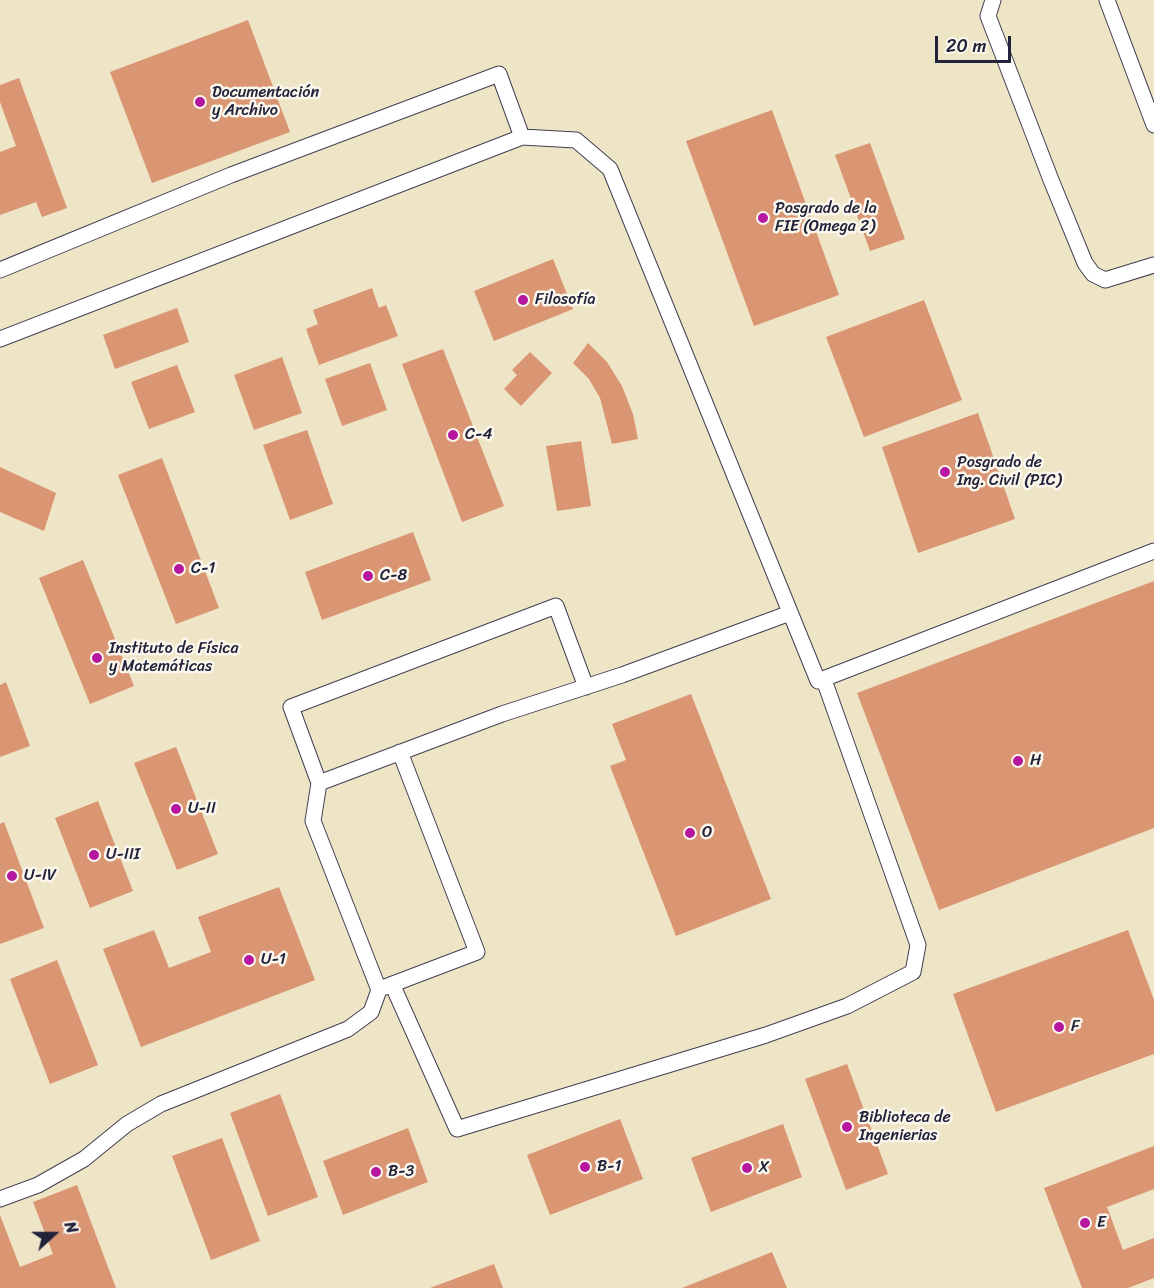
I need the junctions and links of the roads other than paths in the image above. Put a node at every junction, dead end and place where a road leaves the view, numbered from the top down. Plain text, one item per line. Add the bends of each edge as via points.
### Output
1 (993, 0) edge
2 (1107, 0) edge
3 (1154, 124) edge
4 (522, 137) junction
5 (1154, 265) edge
6 (0, 270) edge
7 (0, 339) edge
8 (1154, 551) edge
9 (790, 613) junction
10 (824, 680) junction
11 (586, 687) junction
12 (400, 752) junction
13 (319, 783) junction
14 (386, 987) junction
15 (0, 1199) edge

1 - 5 lane via 988,16 1085,263 1104,280
2 - 3 lane
4 - 6 lane via 499,74 231,175
4 - 7 lane
4 - 9 lane via 576,140 610,169
8 - 10 lane
9 - 10 lane via 818,681
9 - 11 lane
10 - 14 lane via 918,945 913,972 847,1006 766,1035 457,1129
11 - 12 lane
11 - 13 lane via 556,606 291,707
12 - 13 lane
12 - 14 lane via 477,952
13 - 14 lane via 313,821
14 - 15 lane via 371,1012 348,1029 161,1104 127,1124 84,1159 38,1185

